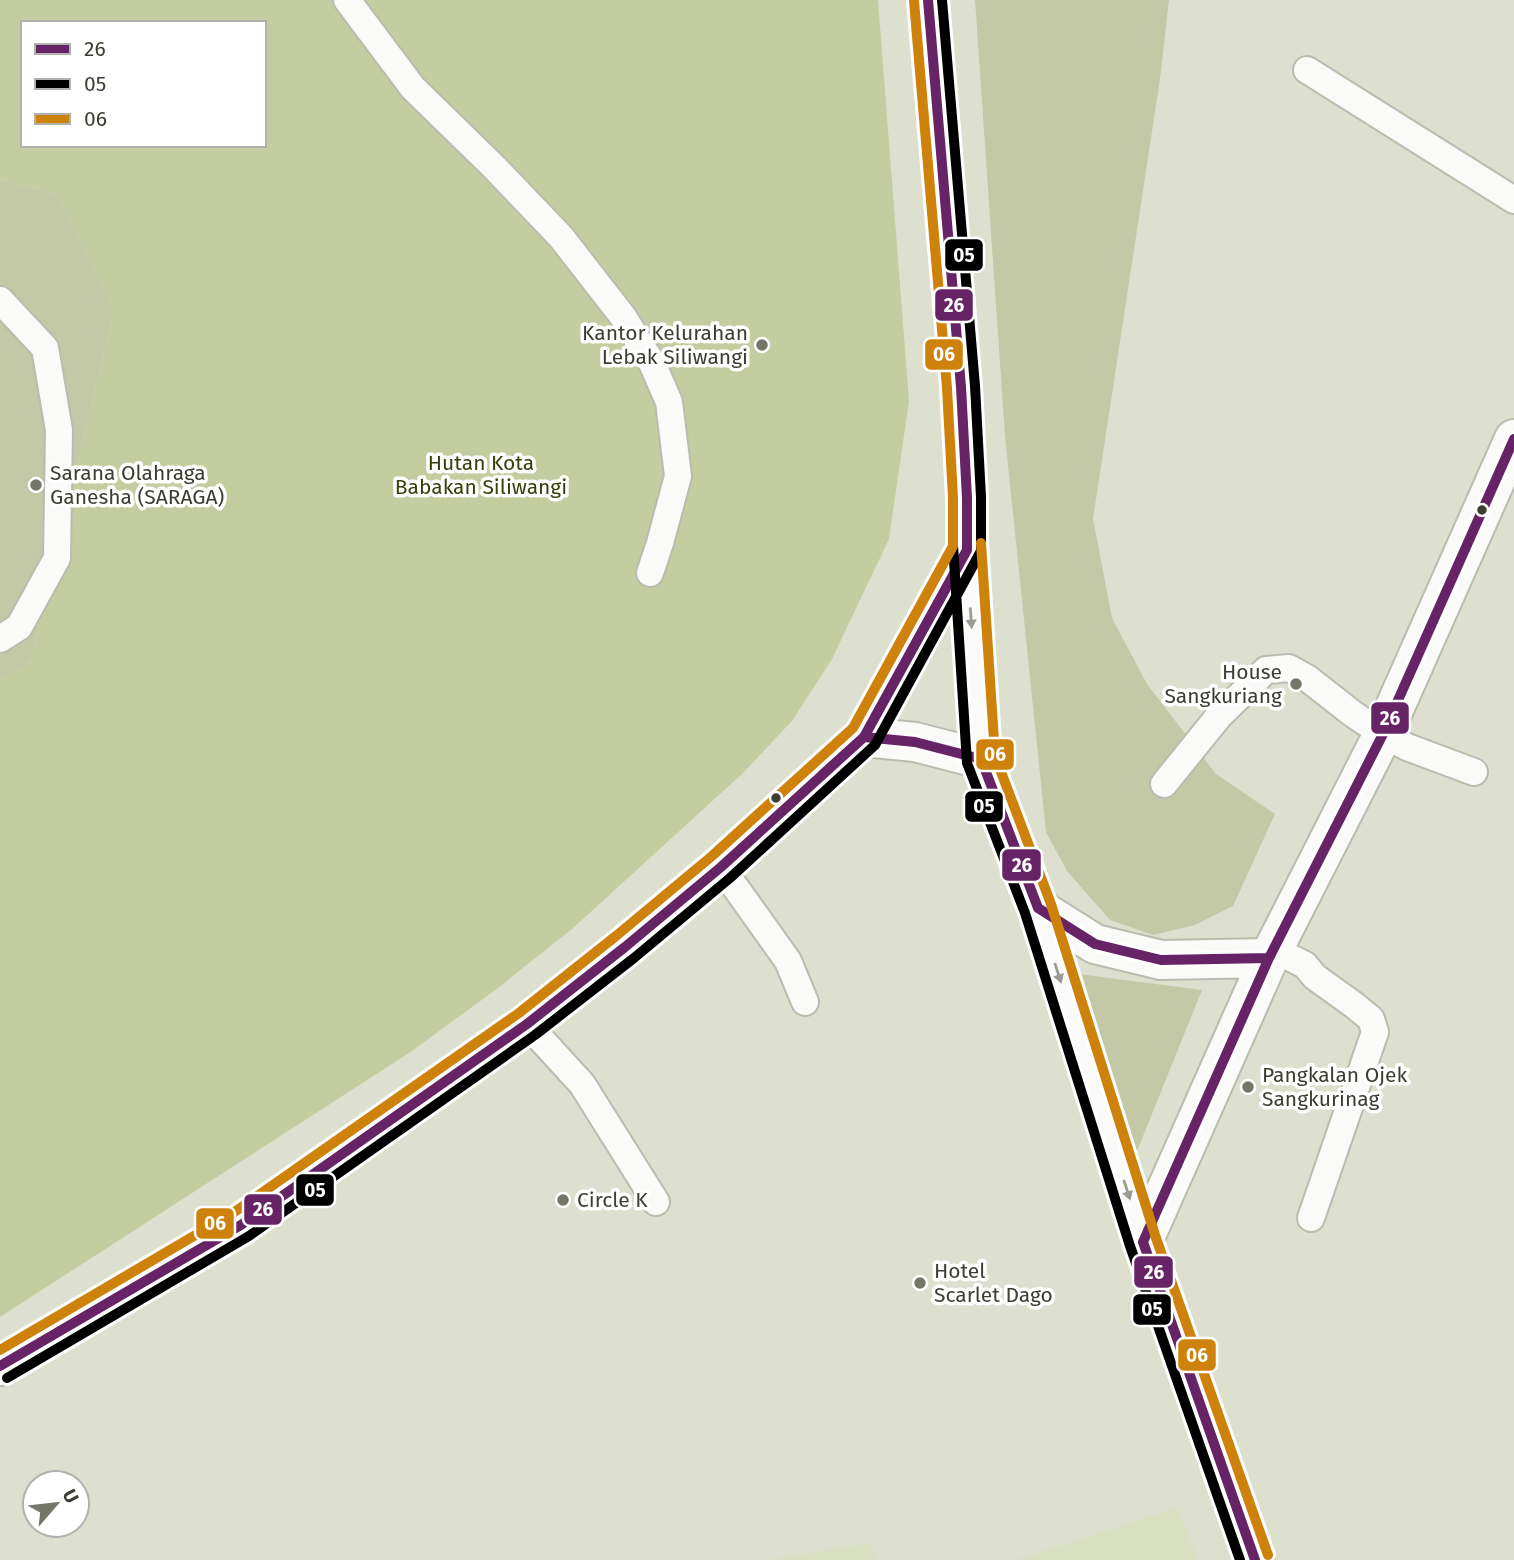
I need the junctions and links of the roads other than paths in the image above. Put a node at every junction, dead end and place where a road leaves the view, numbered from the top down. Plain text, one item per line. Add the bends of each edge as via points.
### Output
1 (347, 0) edge
2 (929, 0) edge
3 (1307, 70) dead end
4 (1514, 200) edge
5 (0, 300) edge
6 (1514, 439) edge
7 (967, 550) junction
8 (650, 573) dead end
9 (0, 639) edge
10 (1383, 734) junction
11 (864, 737) junction
12 (981, 759) junction
13 (1474, 772) dead end
14 (1164, 784) dead end
15 (721, 867) junction
16 (1038, 908) junction
17 (1271, 954) junction
18 (805, 1002) dead end
19 (527, 1024) junction
20 (656, 1202) dead end
21 (1311, 1218) dead end
22 (1143, 1241) junction
23 (0, 1366) edge
24 (1255, 1560) edge

1 - 8 lane via 413,88 561,237 624,318 652,363 669,402 678,476
2 - 7 main road via 961,387
3 - 4 lane
5 - 9 lane via 45,348 59,430 57,558 19,627
6 - 10 main road
7 - 11 main road
7 -> 12 main road
10 - 13 lane
10 - 14 lane via 1289,668 1266,670 1219,716
10 - 17 main road
11 - 12 main road via 915,742
11 - 15 main road
12 - 16 main road
15 - 18 lane via 788,961
15 - 19 main road
16 - 17 main road via 1095,944 1161,960
16 -> 22 main road
17 - 21 lane via 1305,965 1371,1019 1375,1032
17 - 22 main road
19 - 20 lane via 582,1084
19 - 23 main road via 241,1225
22 - 24 main road

